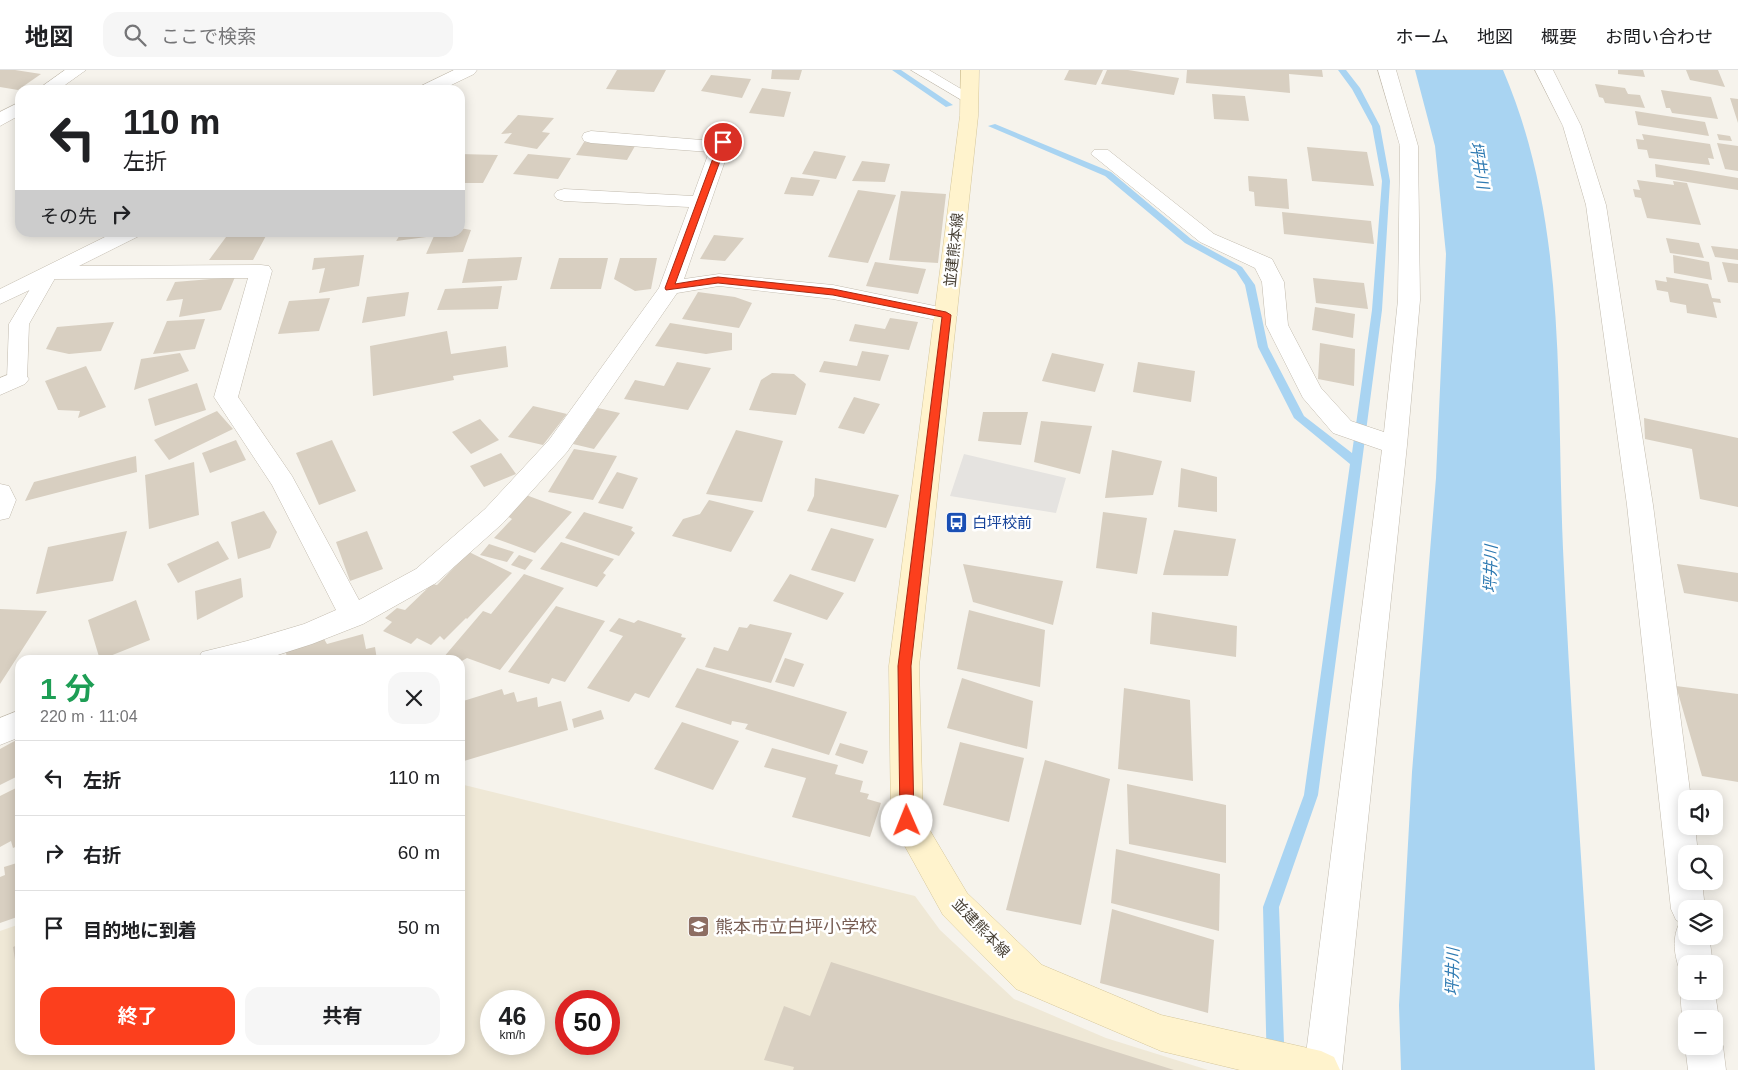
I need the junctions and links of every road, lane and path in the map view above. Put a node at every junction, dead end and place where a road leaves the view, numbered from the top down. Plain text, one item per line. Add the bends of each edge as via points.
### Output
1 (77, 70) edge
2 (468, 70) edge
3 (918, 70) edge
4 (970, 70) edge
5 (1387, 70) edge
6 (1544, 70) edge
7 (54, 85) edge
8 (437, 85) edge
9 (970, 99) junction
10 (15, 110) edge
11 (0, 120) edge
12 (591, 137) dead end
13 (1101, 154) dead end
14 (564, 195) dead end
15 (701, 202) junction
16 (122, 237) edge
17 (49, 273) junction
18 (670, 288) junction
19 (0, 297) edge
20 (946, 315) junction
21 (9, 383) edge
22 (1395, 445) junction
23 (0, 493) edge
24 (0, 511) edge
25 (353, 616) junction
26 (232, 655) edge
27 (15, 725) edge
28 (0, 732) edge
29 (1687, 900) edge
30 (1705, 1055) edge
31 (1322, 1070) edge
32 (1707, 1070) edge

1 - 7 street
2 - 8 street
3 - 9 lane
4 - 9 main road, 並建熊本線
5 - 22 street via 1409,146 1409,300
6 - 29 street via 1572,126 1596,205 1640,505
9 - 20 main road, 並建熊本線
10 - 11 street
12 - 15 street via 723,141
13 - 22 street via 1207,238 1264,264 1273,282 1278,325 1311,392 1342,427
14 - 15 street
15 - 18 street
16 - 17 street
17 - 19 street
17 - 21 lane via 19,324
17 - 25 street via 261,271 226,397 283,482
18 - 20 street via 718,280 833,292
18 - 25 street via 558,446 494,516 426,576
20 - 31 main road, 並建熊本線 via 904,666 907,821 954,904 1029,977 1161,1033
22 - 31 street
23 - 24 street via 3,500
25 - 26 street via 291,640
27 - 28 street
30 - 32 street

